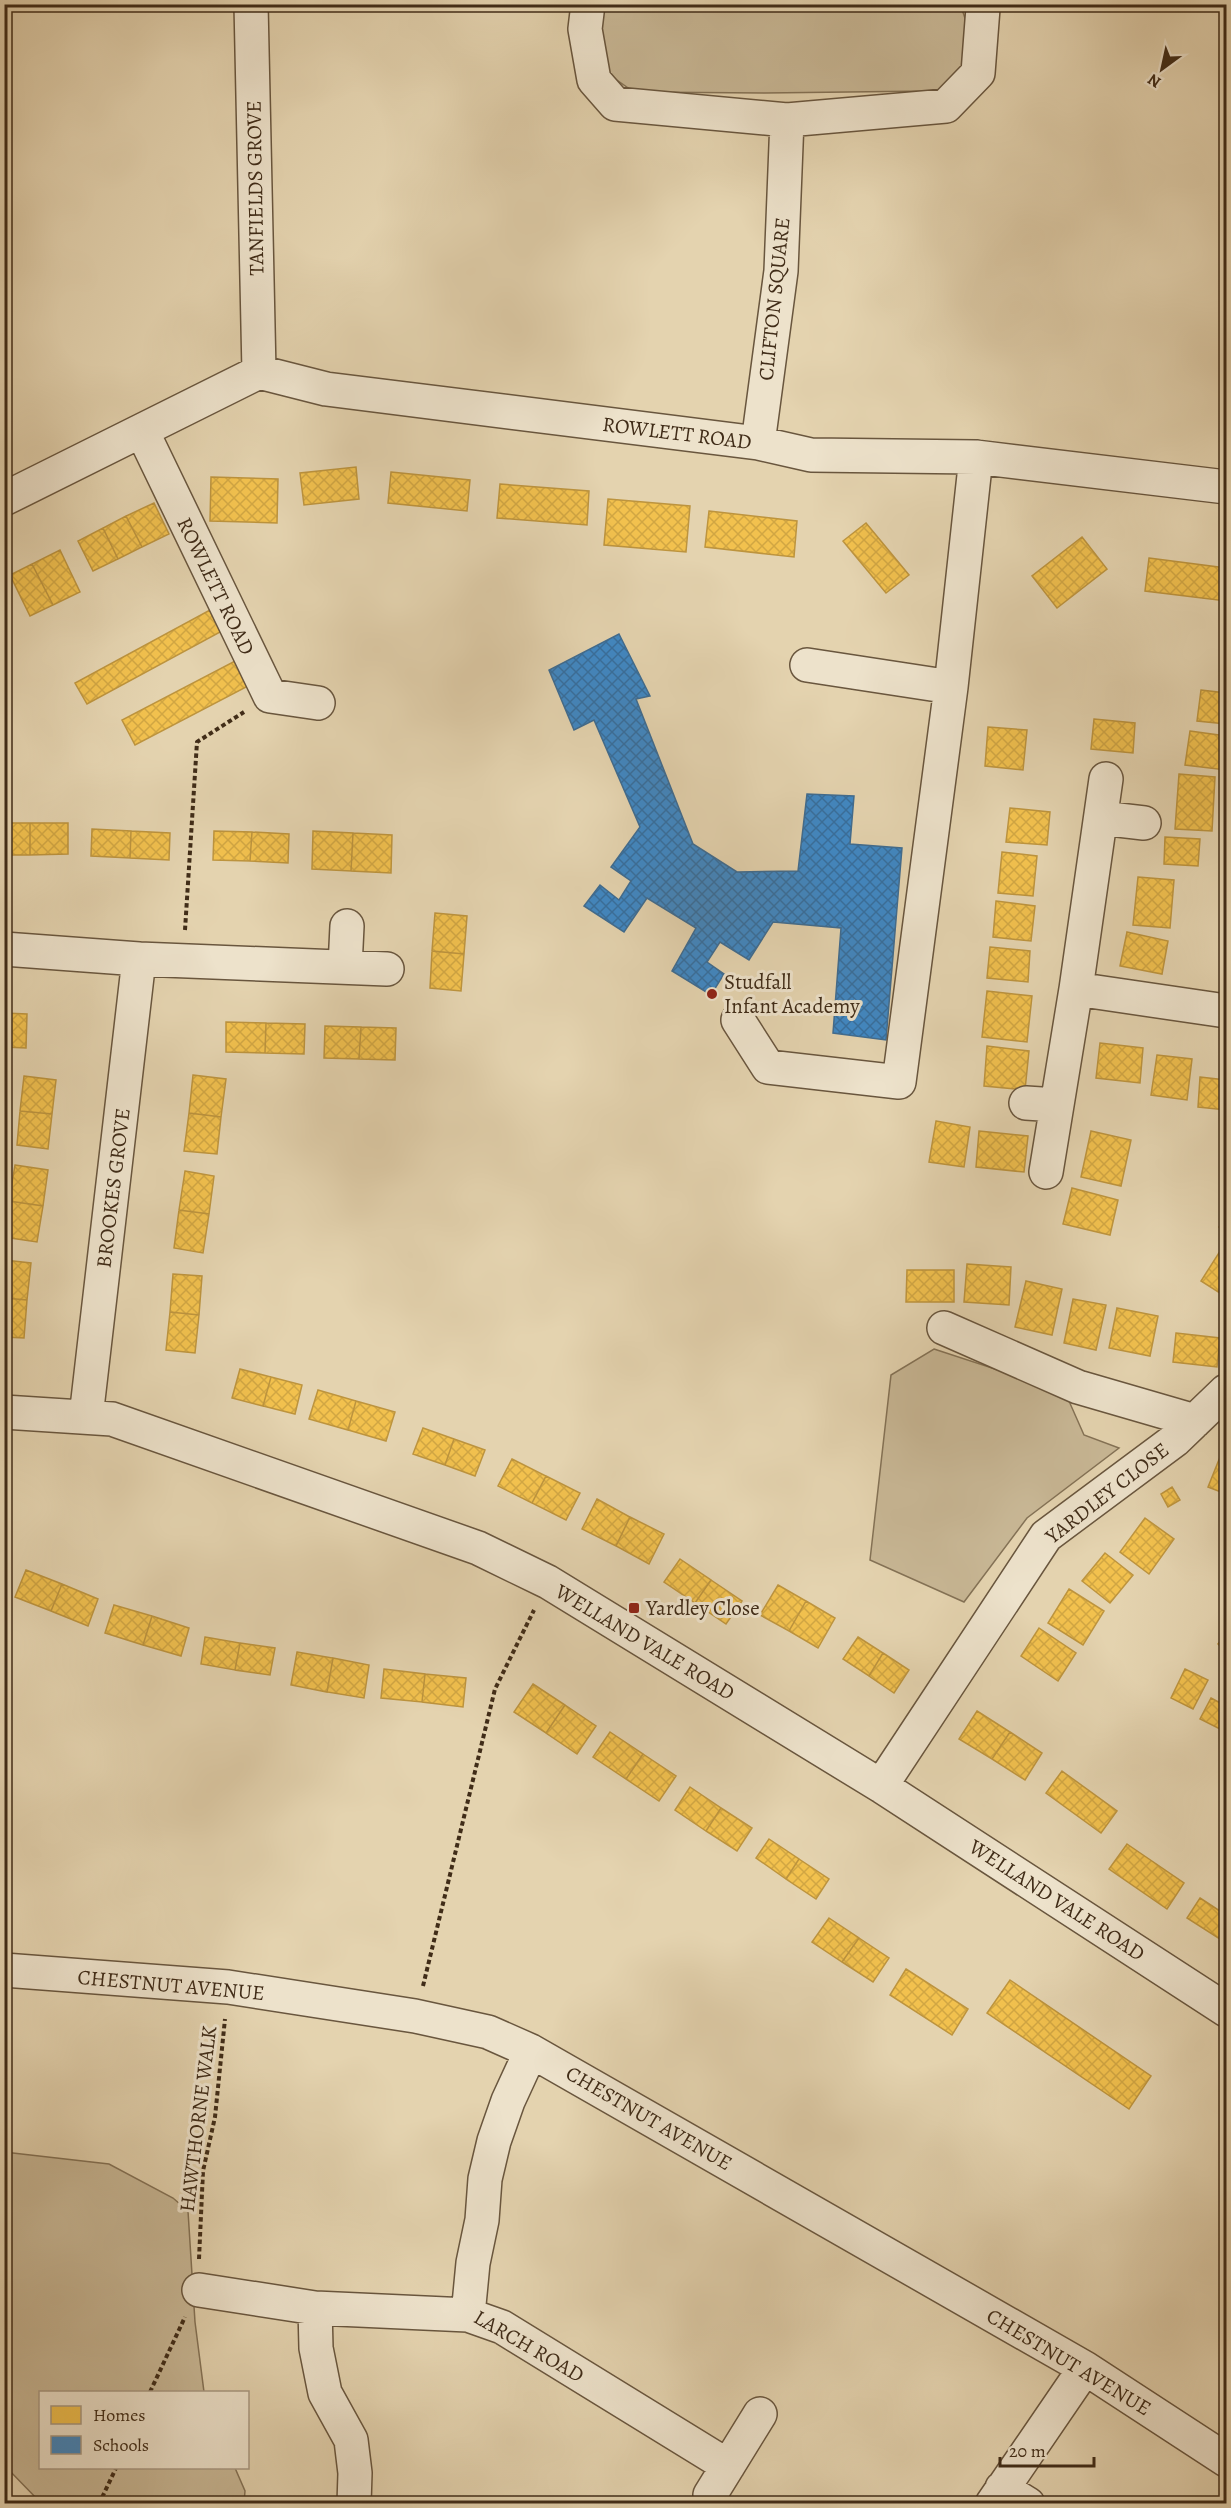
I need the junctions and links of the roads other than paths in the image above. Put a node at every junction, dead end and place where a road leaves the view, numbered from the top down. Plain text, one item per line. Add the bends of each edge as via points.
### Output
1 (250, 4) edge
2 (588, 4) edge
3 (981, 4) edge
4 (787, 120) junction
5 (259, 372) junction
6 (142, 431) junction
7 (758, 443) junction
8 (976, 457) junction
9 (1227, 487) edge
10 (4, 499) edge
11 (807, 665) dead end
12 (951, 687) junction
13 (318, 703) dead end
14 (1106, 778) dead end
15 (1101, 818) junction
16 (1144, 823) dead end
17 (347, 926) dead end
18 (4, 949) edge
19 (139, 959) junction
20 (345, 967) junction
21 (387, 969) dead end
22 (1076, 989) junction
23 (1227, 1011) edge
24 (738, 1020) dead end
25 (1046, 1172) dead end
26 (944, 1328) dead end
27 (1227, 1391) edge
28 (4, 1412) edge
29 (86, 1417) junction
30 (1195, 1421) junction
31 (881, 1786) junction
32 (4, 1970) edge
33 (1227, 2010) edge
34 (531, 2051) junction
35 (199, 2290) road end
36 (315, 2308) junction
37 (468, 2315) junction
38 (1085, 2368) junction
39 (760, 2414) dead end
40 (1227, 2460) edge
41 (728, 2466) junction
42 (710, 2495) dead end
43 (1007, 2498) edge
44 (354, 2504) edge

1 - 5 street, TANFIELDS GROVE
2 - 4 street via 585,28 594,80 615,104
3 - 4 street via 978,73 946,106
4 - 7 street, CLIFTON SQUARE via 781,271
5 - 6 street
5 - 7 street, ROWLETT ROAD via 326,389
6 - 10 street
6 - 13 street, ROWLETT ROAD via 270,696
7 - 8 street, ROWLETT ROAD via 812,455
8 - 9 street, ROWLETT ROAD
8 - 12 street
11 - 12 street
12 - 24 street via 899,1082 768,1067
14 - 15 street
15 - 16 street
15 - 22 street
17 - 20 street
18 - 19 street
19 - 20 street
19 - 29 street, BROOKES GROVE
20 - 21 street
22 - 23 street
22 - 25 street via 1042,1104
26 - 30 street via 1078,1387
27 - 30 street, YARDLEY CLOSE
28 - 29 street, WELLAND VALE ROAD
29 - 31 street, WELLAND VALE ROAD via 112,1419 478,1548 548,1582
30 - 31 street, YARDLEY CLOSE via 1046,1536
31 - 33 street, WELLAND VALE ROAD
32 - 34 street, CHESTNUT AVENUE via 228,1987 488,2031
34 - 37 street, LARCH ROAD via 508,2100 484,2179
34 - 38 street, CHESTNUT AVENUE
35 - 36 street
36 - 37 street
36 - 44 street via 316,2348 325,2393 351,2440
37 - 41 street, LARCH ROAD via 502,2327
38 - 40 street, CHESTNUT AVENUE
38 - 43 street
39 - 41 street
41 - 42 street

